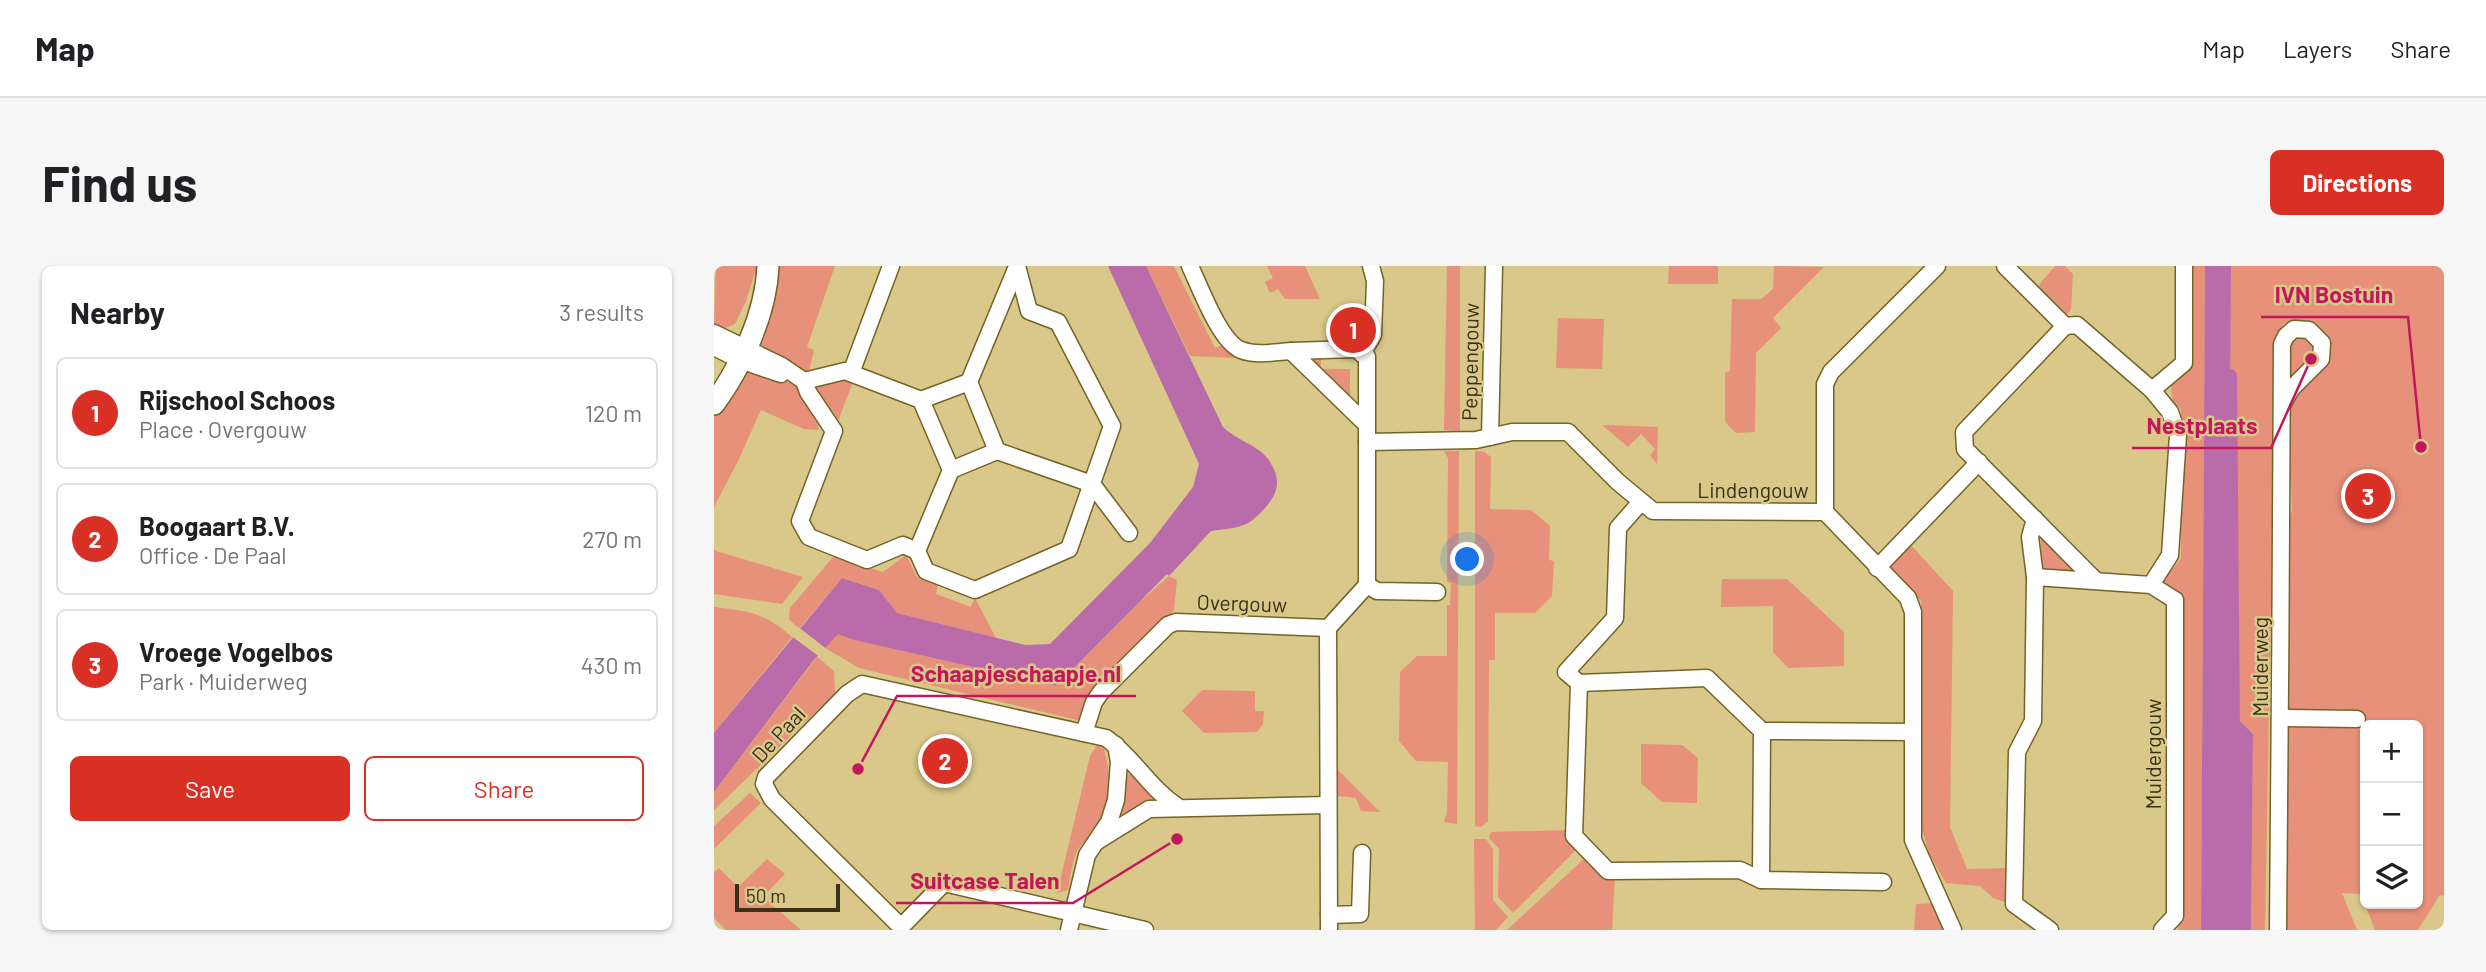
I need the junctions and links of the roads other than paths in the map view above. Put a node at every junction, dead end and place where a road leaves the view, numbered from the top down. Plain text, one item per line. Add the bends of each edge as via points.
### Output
1 (768, 266) edge
2 (891, 266) edge
3 (1190, 266) edge
4 (1371, 266) edge
5 (1494, 266) edge
6 (2005, 266) edge
7 (2184, 266) edge
8 (1017, 267) edge
9 (1926, 270) edge
10 (2065, 326) junction
11 (714, 333) edge
12 (733, 350) edge
13 (1291, 351) junction
14 (1362, 354) junction
15 (851, 373) junction
16 (804, 381) junction
17 (969, 382) junction
18 (714, 384) edge
19 (2152, 390) junction
20 (921, 400) junction
21 (714, 404) edge
22 (2282, 405) dead end
23 (1367, 425) junction
24 (1490, 437) junction
25 (1367, 442) junction
26 (997, 452) junction
27 (1979, 462) junction
28 (951, 470) junction
29 (1092, 484) junction
30 (1640, 503) junction
31 (1825, 512) junction
32 (2035, 519) junction
33 (1129, 533) dead end
34 (917, 551) junction
35 (1877, 568) junction
36 (2035, 577) junction
37 (2095, 580) junction
38 (1367, 585) junction
39 (2151, 585) junction
40 (1437, 592) dead end
41 (1328, 628) junction
42 (1579, 683) junction
43 (2282, 718) junction
44 (2357, 719) dead end
45 (1762, 731) junction
46 (1913, 732) junction
47 (1084, 733) junction
48 (1116, 745) junction
49 (1328, 805) junction
50 (1178, 807) junction
51 (1097, 841) junction
52 (1363, 853) dead end
53 (1761, 880) junction
54 (1883, 882) dead end
55 (1073, 913) junction
56 (1329, 923) edge
57 (1069, 930) edge
58 (1144, 930) edge
59 (1953, 930) edge
60 (2050, 930) edge
61 (2162, 930) edge
62 (2277, 930) edge

1 - 12 main road
2 - 15 street
3 - 13 street via 1230,343 1246,352
4 - 14 street via 1375,281 1373,335
5 - 24 street, Peppengouw
6 - 10 street
7 - 19 street via 2184,363
8 - 17 street
8 - 29 street via 1029,311 1058,322 1112,426
9 - 31 street via 1825,384
10 - 19 street via 2077,325
10 - 27 street via 1964,432 1965,449
11 - 12 street
12 - 16 street
12 - 18 main road
12 - 21 main road
13 - 14 street via 1356,349
13 - 23 street
14 - 23 street via 1367,358
15 - 16 street
15 - 20 street
16 - 34 street via 834,431 800,521 809,537 867,560 904,545
17 - 20 street
17 - 26 street
19 - 39 street via 2169,412 2178,435 2171,555
20 - 28 street
22 - 43 street, Muiderweg
23 - 25 street
24 - 25 street, Peppengouw
24 - 30 street via 1512,432 1568,432
25 - 38 street
26 - 28 street
26 - 29 street
27 - 32 street
27 - 35 street
28 - 34 street
29 - 33 street
29 - 34 street via 1069,549 975,590 926,571
30 - 31 street, Lindengouw via 1653,511
30 - 42 street via 1618,527 1615,618 1566,672
31 - 35 street, Lindengouw
32 - 36 street via 2030,537
32 - 37 street
35 - 46 street, Lindengouw via 1908,598 1913,612
36 - 37 street
36 - 60 street via 2033,721 2017,752 2014,904
37 - 39 street
38 - 40 street via 1377,591
38 - 41 street
39 - 61 street, Muidergouw via 2175,600 2175,916
41 - 47 street, Overgouw via 1168,625 1101,692
41 - 49 street
42 - 45 street via 1707,678
42 - 53 street via 1574,836 1578,841 1608,871 1740,870
43 - 44 street
43 - 62 street, Muiderweg
45 - 46 street
45 - 53 street
46 - 59 street, Lindengouw via 1913,840
47 - 48 street, De Paal
47 - 55 street, De Paal via 862,684 846,694 764,784 772,799 901,928 944,883
48 - 50 street, De Paal via 1163,797
48 - 51 street via 1116,800
49 - 50 street
49 - 56 street
50 - 51 street via 1149,809
51 - 55 street via 1087,856
52 - 56 street via 1360,914
53 - 54 street
55 - 57 street
55 - 58 street, De Paal

